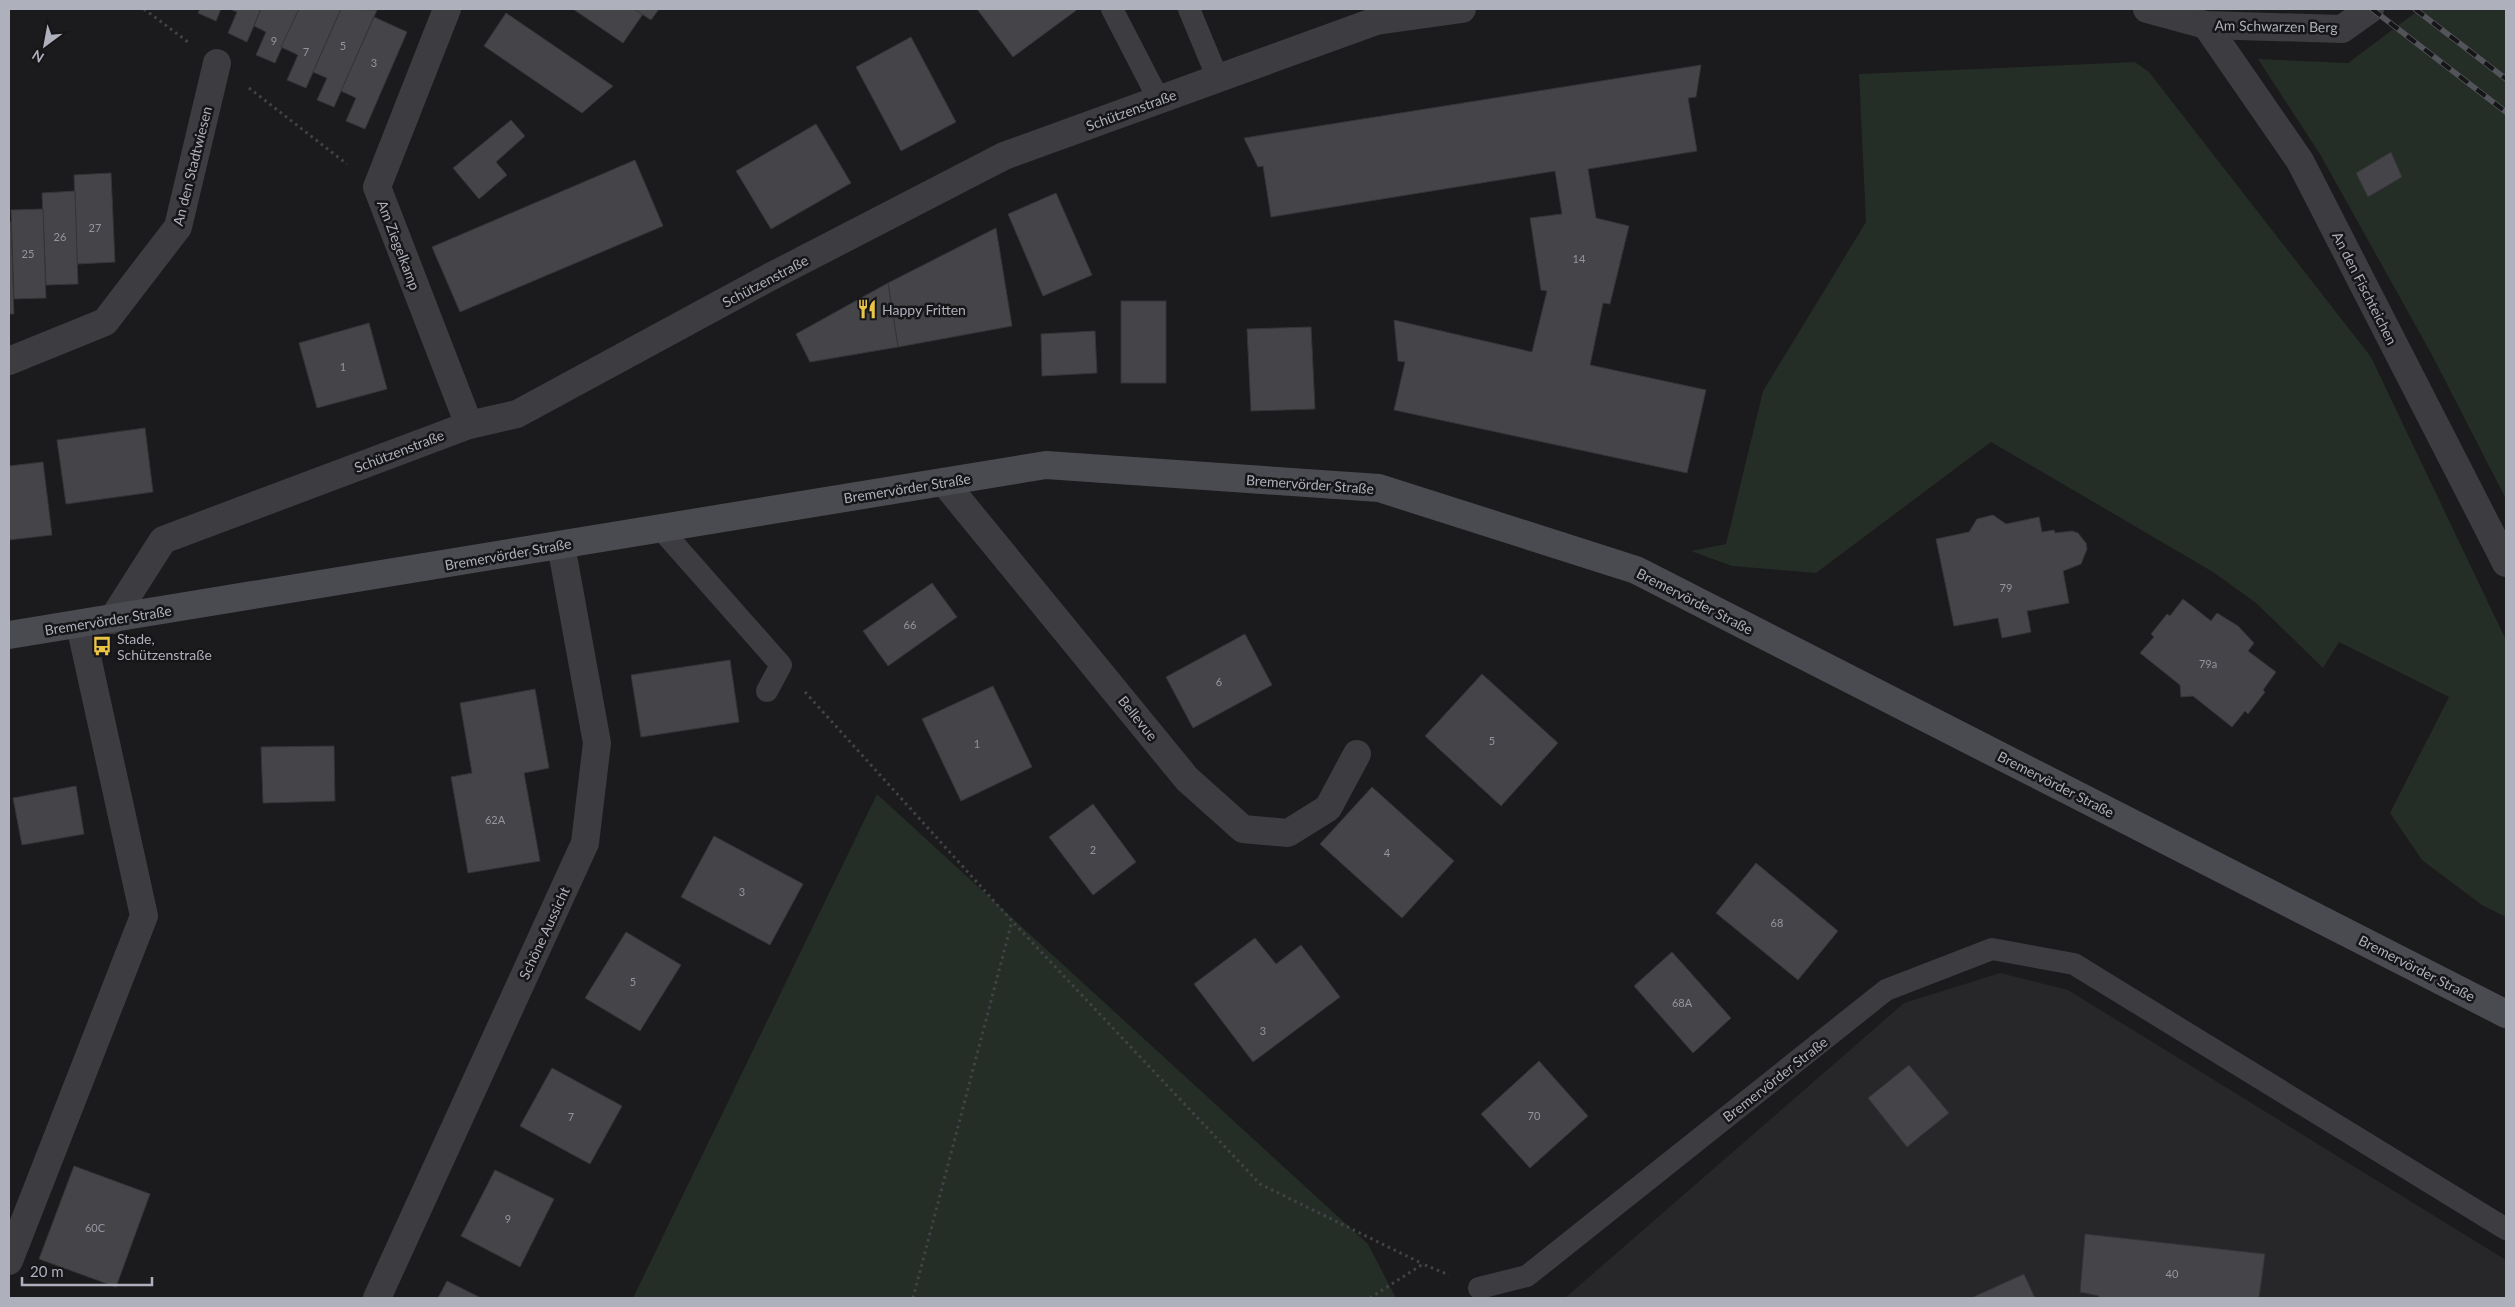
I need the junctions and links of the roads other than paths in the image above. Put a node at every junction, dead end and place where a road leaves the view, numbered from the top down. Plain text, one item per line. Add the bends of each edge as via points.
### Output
1 (447, 9) edge
2 (1112, 9) edge
3 (1189, 9) edge
4 (1462, 9) edge
5 (2147, 9) edge
6 (2370, 9) edge
7 (2206, 25) junction
8 (217, 64) road end
9 (1218, 79) junction
10 (1159, 100) junction
11 (9, 361) edge
12 (469, 425) junction
13 (944, 482) junction
14 (660, 528) junction
15 (561, 545) junction
16 (2506, 563) edge
17 (112, 620) junction
18 (80, 625) junction
19 (9, 635) edge
20 (767, 691) dead end
21 (1357, 754) dead end
22 (2506, 1014) edge
23 (2506, 1229) edge
24 (9, 1261) edge
25 (1479, 1288) road end
26 (377, 1298) edge

1 - 12 street, Am Ziegelkamp via 377,187
2 - 10 lane
3 - 9 lane
4 - 9 street, Schützenstraße via 1376,21
5 - 7 street
6 - 7 street, Am Schwarzen Berg via 2342,29
7 - 16 street, An den Fischteichen via 2300,162
8 - 11 street, An den Stadtwiesen via 178,227 105,322
9 - 10 street, Schützenstraße
10 - 12 street, Schützenstraße via 1004,156 768,278 517,414
12 - 17 street, Schützenstraße via 163,540
13 - 14 main road, Bremervörder Straße
13 - 21 street, Bellevue via 1187,779 1243,828 1288,833 1328,808
13 - 22 main road, Bremervörder Straße via 1046,466 1379,488 1636,570
14 - 15 main road, Bremervörder Straße
14 - 20 lane via 781,665
15 - 17 main road, Bremervörder Straße
15 - 26 street, Schöne Aussicht via 597,744 586,843
17 - 18 main road, Bremervörder Straße
18 - 19 main road, Bremervörder Straße
18 - 24 street via 144,916
23 - 25 lane, Bremervörder Straße via 2074,964 1992,949 1886,990 1527,1276

